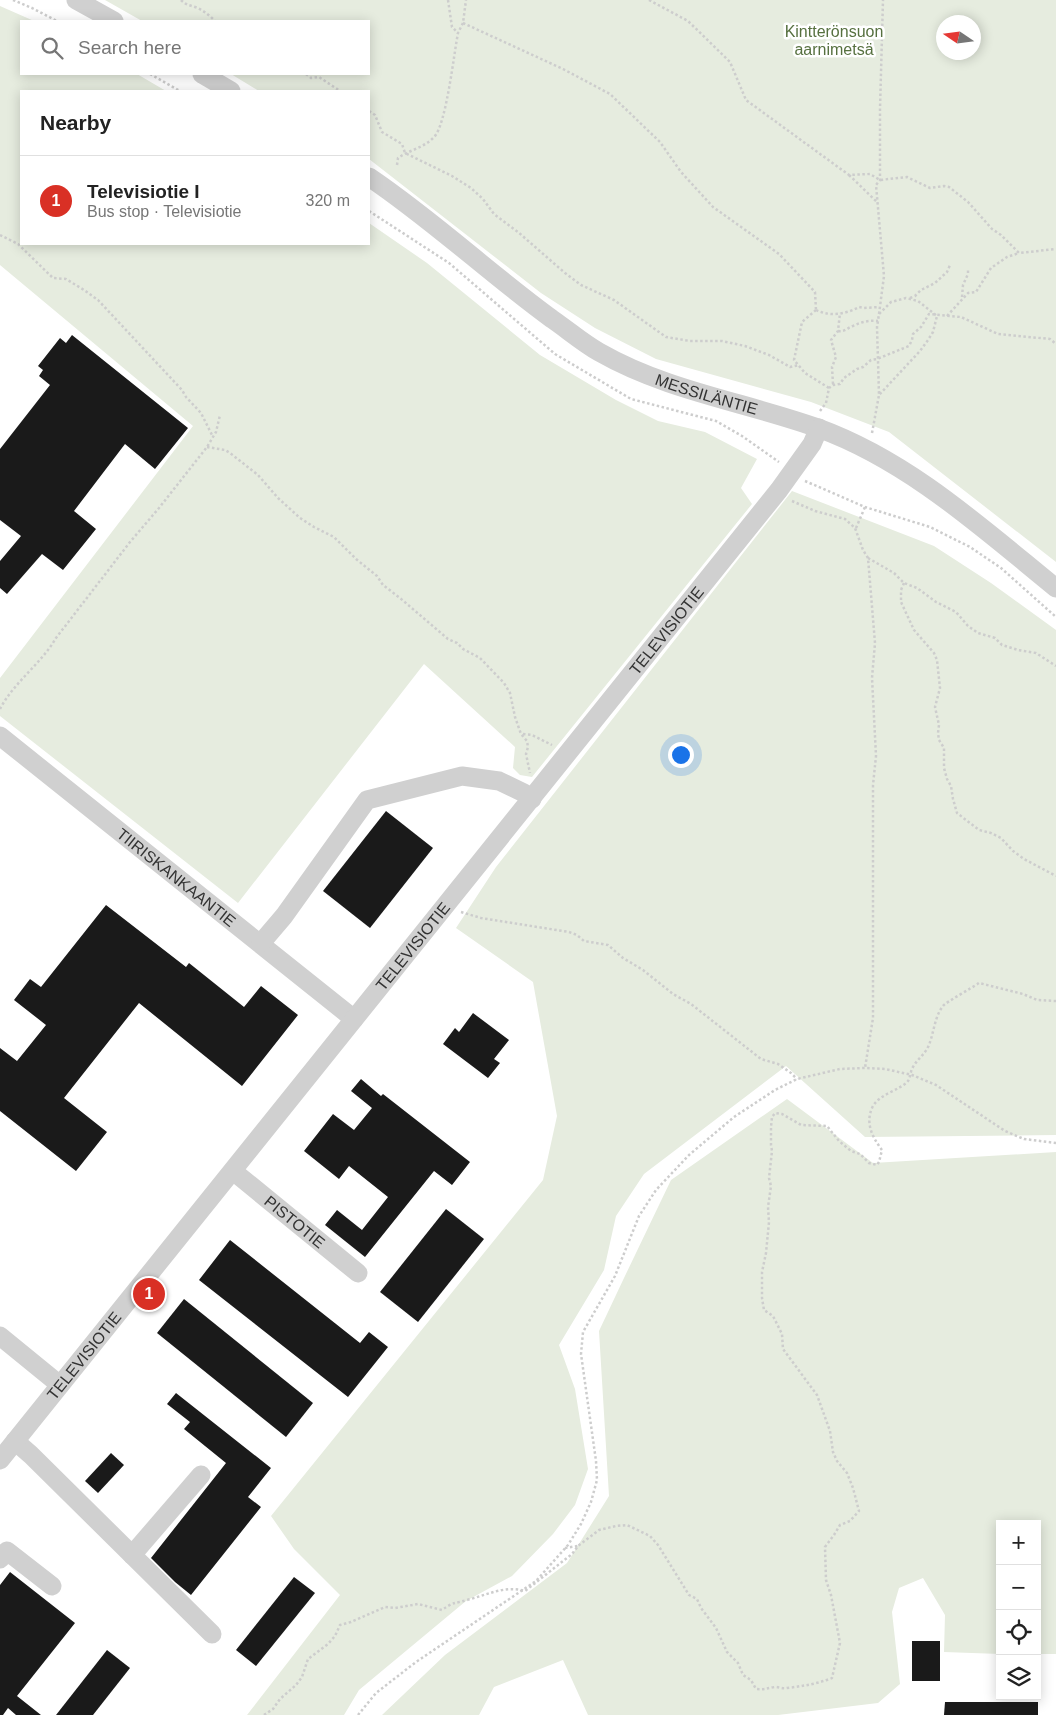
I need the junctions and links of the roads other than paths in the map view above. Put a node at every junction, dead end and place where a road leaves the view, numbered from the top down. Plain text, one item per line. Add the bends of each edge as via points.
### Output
1 (76, 0) edge
2 (112, 20) edge
3 (204, 75) edge
4 (229, 90) edge
5 (370, 178) edge
6 (816, 427) junction
7 (1056, 588) edge
8 (0, 736) edge
9 (537, 794) junction
10 (261, 943) junction
11 (354, 1019) junction
12 (233, 1171) junction
13 (358, 1272) dead end
14 (0, 1336) edge
15 (60, 1385) junction
16 (15, 1441) junction
17 (0, 1460) edge
18 (201, 1475) dead end
19 (132, 1555) junction
20 (0, 1559) edge
21 (52, 1586) dead end
22 (212, 1634) dead end

1 - 2 street
3 - 4 street
5 - 6 street, MESSILÄNTIE via 448,236 511,289 597,351 668,383
6 - 7 street, MESSILÄNTIE via 869,450 925,484
6 - 9 street, TELEVISIOTIE via 812,444 792,473
8 - 10 street, TIIRISKANKAANTIE
9 - 10 street via 524,793 499,781 462,776 367,800
9 - 11 street, TELEVISIOTIE
10 - 11 street, TIIRISKANKAANTIE
11 - 12 street, TELEVISIOTIE
12 - 13 street, PISTOTIE
12 - 15 street, TELEVISIOTIE
14 - 15 street
15 - 16 street, TELEVISIOTIE
16 - 17 street, TELEVISIOTIE
16 - 19 street
18 - 19 street
19 - 22 street
20 - 21 street via 7,1551

